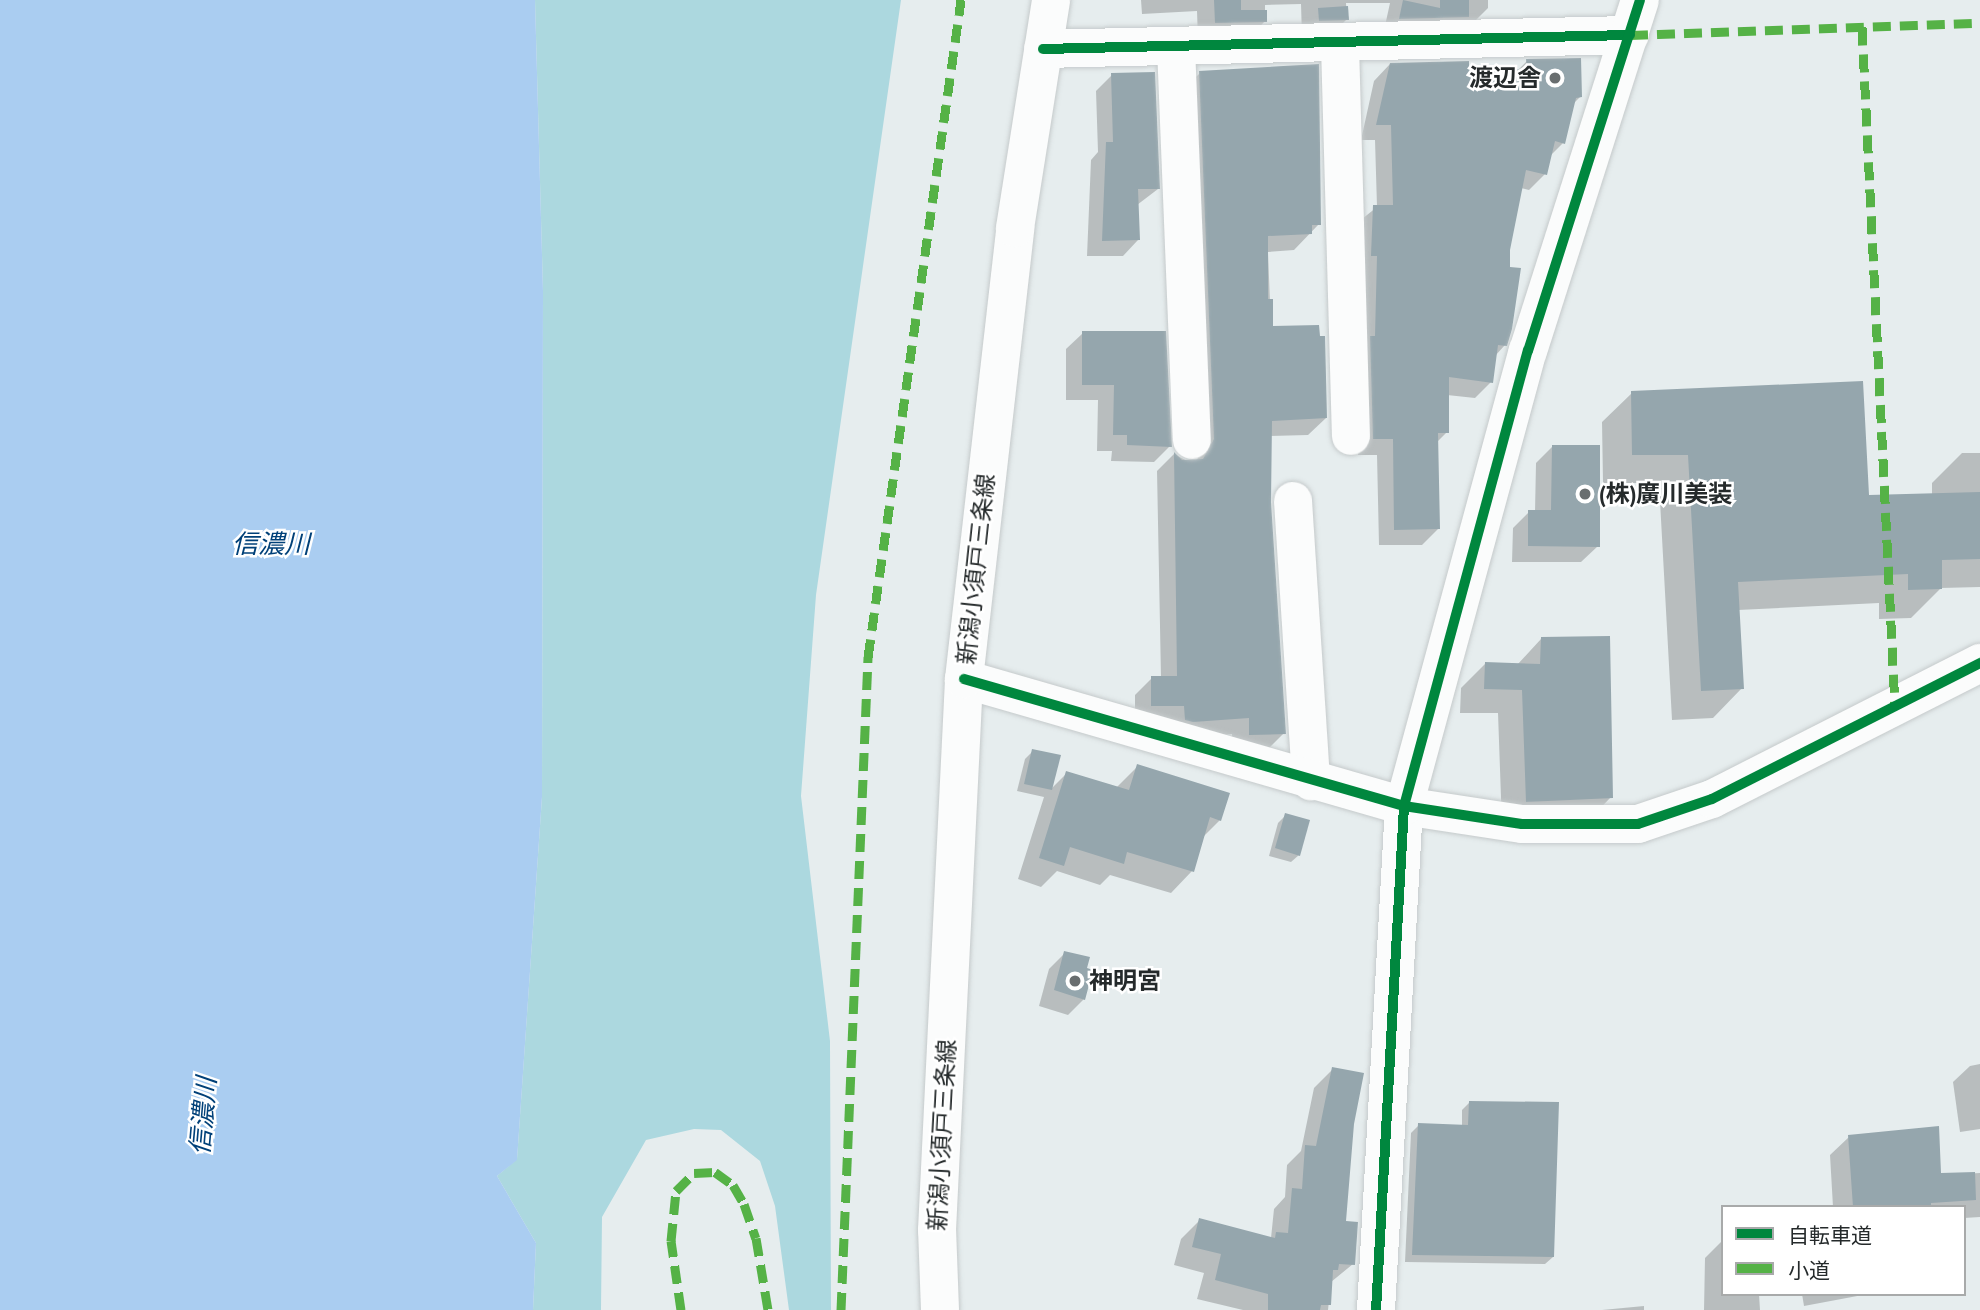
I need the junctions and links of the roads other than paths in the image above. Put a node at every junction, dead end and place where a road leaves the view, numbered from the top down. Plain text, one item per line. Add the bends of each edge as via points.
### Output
1 (1051, 0) edge
2 (1635, 18) edge
3 (1340, 45) junction
4 (1176, 47) junction
5 (1043, 50) junction
6 (1351, 436) dead end
7 (1192, 440) dead end
8 (1293, 501) dead end
9 (1980, 663) edge
10 (964, 678) junction
11 (1311, 781) junction
12 (1404, 806) junction
13 (940, 1310) edge
14 (1376, 1310) edge

1 - 5 street, 新潟小須戸三条線
2 - 3 street
2 - 12 street via 1528,351
3 - 4 street
3 - 6 street
4 - 5 street
4 - 7 street
5 - 10 street, 新潟小須戸三条線 via 1015,228
8 - 11 street
9 - 12 street via 1712,799 1638,824 1522,824
10 - 11 street
10 - 13 street, 新潟小須戸三条線 via 937,1230
11 - 12 street
12 - 14 street

